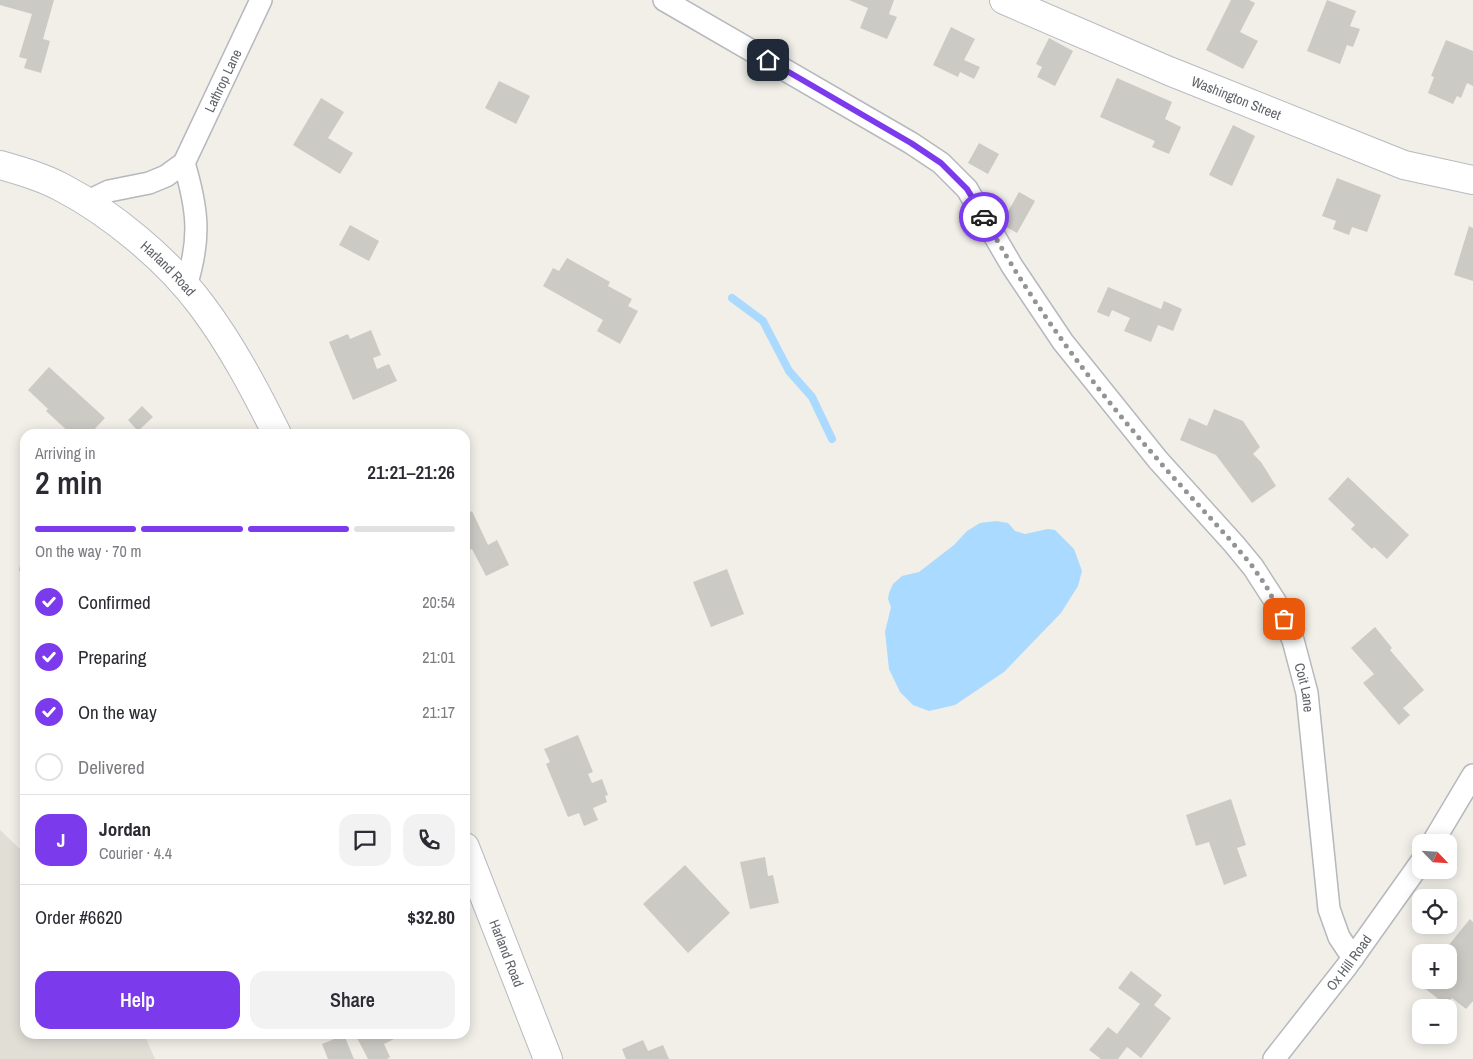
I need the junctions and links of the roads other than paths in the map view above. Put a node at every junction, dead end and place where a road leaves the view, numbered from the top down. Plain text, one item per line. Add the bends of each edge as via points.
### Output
1 (261, 0) edge
2 (664, 0) edge
3 (1004, 0) edge
4 (184, 163) junction
5 (0, 164) edge
6 (1473, 180) edge
7 (86, 202) junction
8 (186, 286) junction
9 (274, 429) edge
10 (1473, 775) edge
11 (1438, 834) edge
12 (470, 860) edge
13 (1412, 875) edge
14 (1353, 958) junction
15 (548, 1059) edge
16 (1274, 1059) edge

1 - 4 street, Lathrop Lane
2 - 14 street, Coit Lane via 904,139 960,180 1063,342 1158,460 1253,567 1275,601 1299,656 1307,692 1329,909 1337,932
3 - 6 main road, Washington Street via 1169,71 1404,165
4 - 7 street via 150,183 109,191
4 - 8 street via 195,200 196,237
5 - 7 main road, Harland Road via 45,180
7 - 8 main road, Harland Road via 142,244
8 - 9 main road, Harland Road via 234,352
10 - 11 street
12 - 15 main road, Harland Road
13 - 14 street, Ox Hill Road
14 - 16 street, Ox Hill Road

